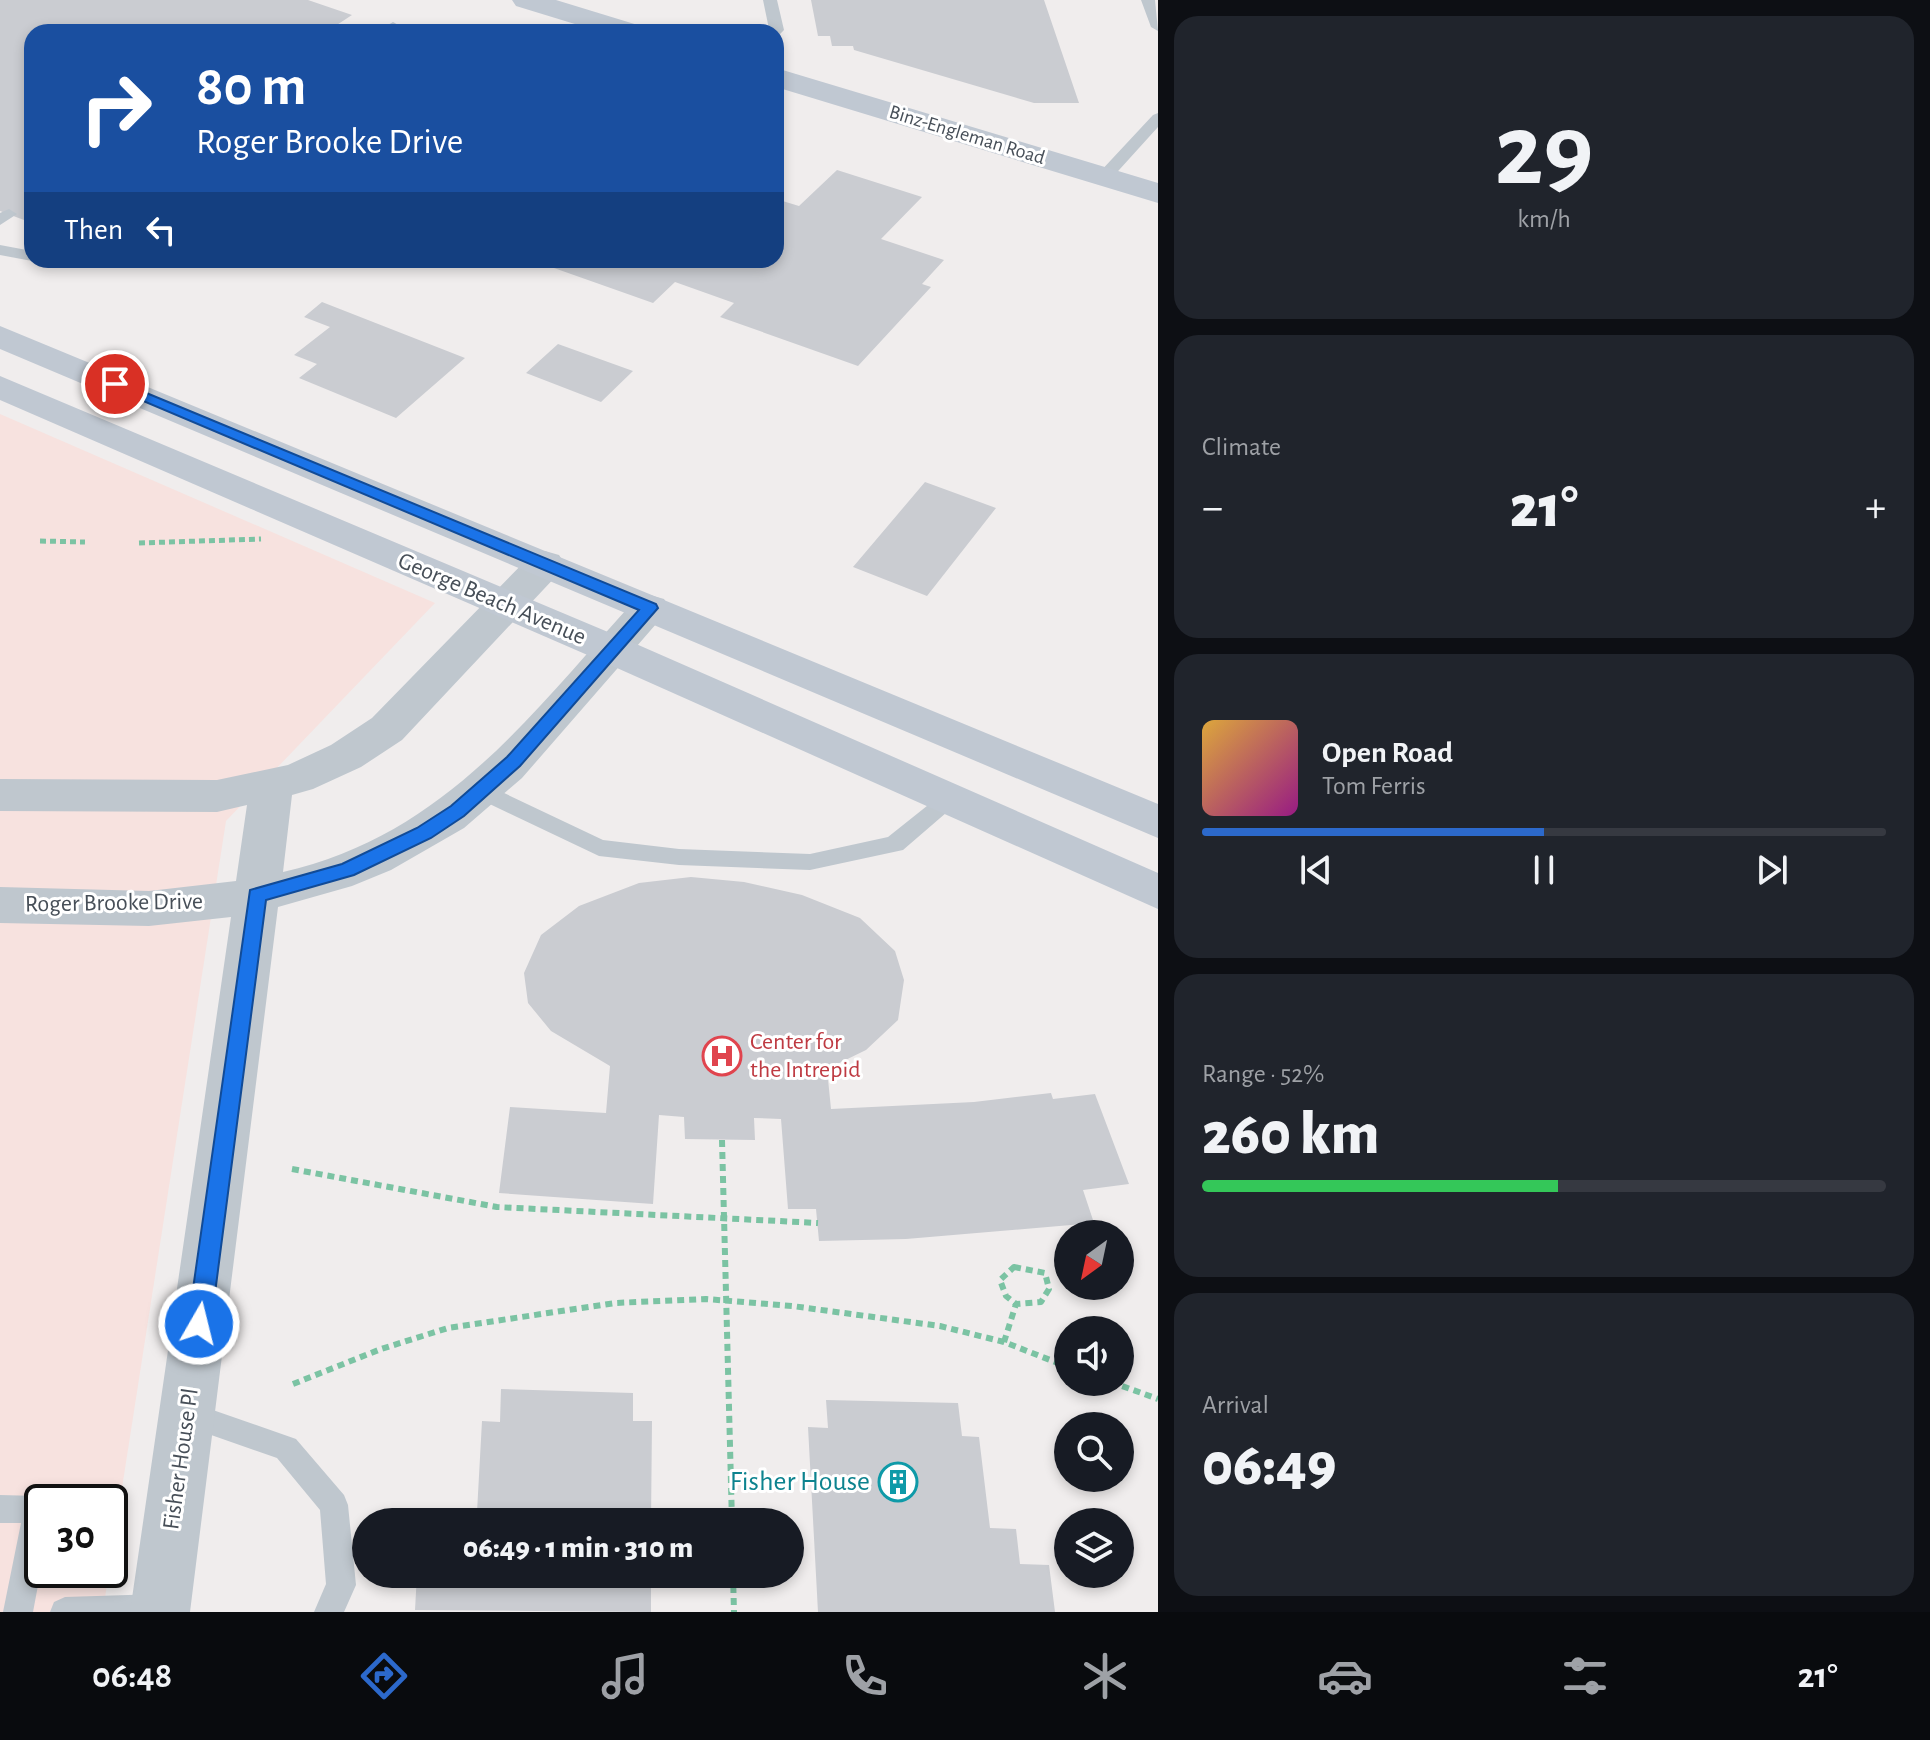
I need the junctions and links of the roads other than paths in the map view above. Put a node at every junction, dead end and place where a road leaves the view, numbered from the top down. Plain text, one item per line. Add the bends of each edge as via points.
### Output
1 (526, 0) edge
2 (770, 0) edge
3 (1148, 0) edge
4 (605, 24) edge
5 (776, 24) edge
6 (1158, 27) edge
7 (784, 79) edge
8 (1158, 118) edge
9 (1104, 177) junction
10 (1158, 193) edge
11 (0, 250) edge
12 (24, 254) edge
13 (0, 336) edge
14 (0, 387) edge
15 (545, 564) junction
16 (506, 606) junction
17 (650, 608) junction
18 (613, 650) junction
19 (272, 784) junction
20 (483, 791) junction
21 (0, 795) edge
22 (950, 800) junction
23 (1158, 822) edge
24 (1158, 892) edge
25 (257, 895) junction
26 (0, 905) edge
27 (187, 1414) junction
28 (0, 1509) edge
29 (160, 1611) edge
30 (18, 1612) edge
31 (65, 1612) edge
32 (329, 1612) edge

1 - 4 street
2 - 5 lane
3 - 6 lane
7 - 9 street, Binz-Engleman Road
8 - 9 lane
9 - 10 street, Binz-Engleman Road
11 - 12 lane
13 - 15 street
14 - 16 street, George Beach Avenue
15 - 16 street
15 - 17 street
16 - 18 street, George Beach Avenue
16 - 19 street via 387,729 346,756
17 - 18 street, Roger Brooke Drive
17 - 23 street
18 - 20 street, Roger Brooke Drive
18 - 22 street, George Beach Avenue
19 - 21 street via 217,796
19 - 25 street, Fisher House Pl
20 - 22 lane via 599,848 810,862 895,844
20 - 25 street, Roger Brooke Drive via 387,852 304,884
22 - 24 street, George Beach Avenue
25 - 26 street, Roger Brooke Drive via 169,907
25 - 27 street, Fisher House Pl
27 - 29 street, Fisher House Pl
27 - 32 lane via 286,1448 334,1505 341,1585
28 - 30 lane via 38,1510
29 - 31 lane

